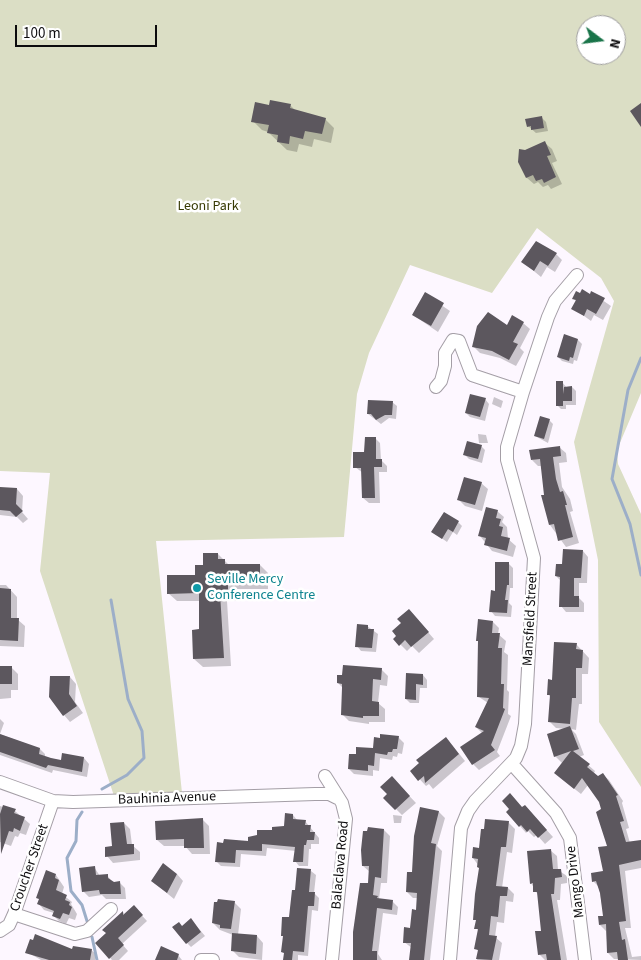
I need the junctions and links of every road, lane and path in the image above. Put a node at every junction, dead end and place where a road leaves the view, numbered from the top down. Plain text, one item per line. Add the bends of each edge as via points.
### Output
1 (577, 275) dead end
2 (436, 387) dead end
3 (523, 392) junction
4 (512, 764) junction
5 (325, 776) dead end
6 (0, 782) edge
7 (337, 798) junction
8 (53, 801) junction
9 (111, 909) dead end
10 (14, 914) junction
11 (1, 931) edge
12 (201, 960) edge
13 (213, 960) edge
14 (332, 960) edge
15 (450, 960) edge
16 (585, 960) edge

1 - 3 street, Mansfield Street via 555,301
2 - 3 street via 445,366 445,353 453,340 459,340 472,375
3 - 4 street, Mansfield Street via 507,460 532,547 534,572 525,724 521,746
4 - 15 street, Mansfield Street via 475,802 461,828
4 - 16 street, Mango Drive via 556,813 570,838
5 - 7 street, Balaclava Road
6 - 8 street, Bauhinia Avenue
7 - 8 street, Bauhinia Avenue via 329,794 315,794
7 - 14 street, Balaclava Road via 342,803 346,819
8 - 10 street, Croucher Street
9 - 10 street via 88,931 76,934
10 - 11 street, Croucher Street via 9,925
12 - 13 street

